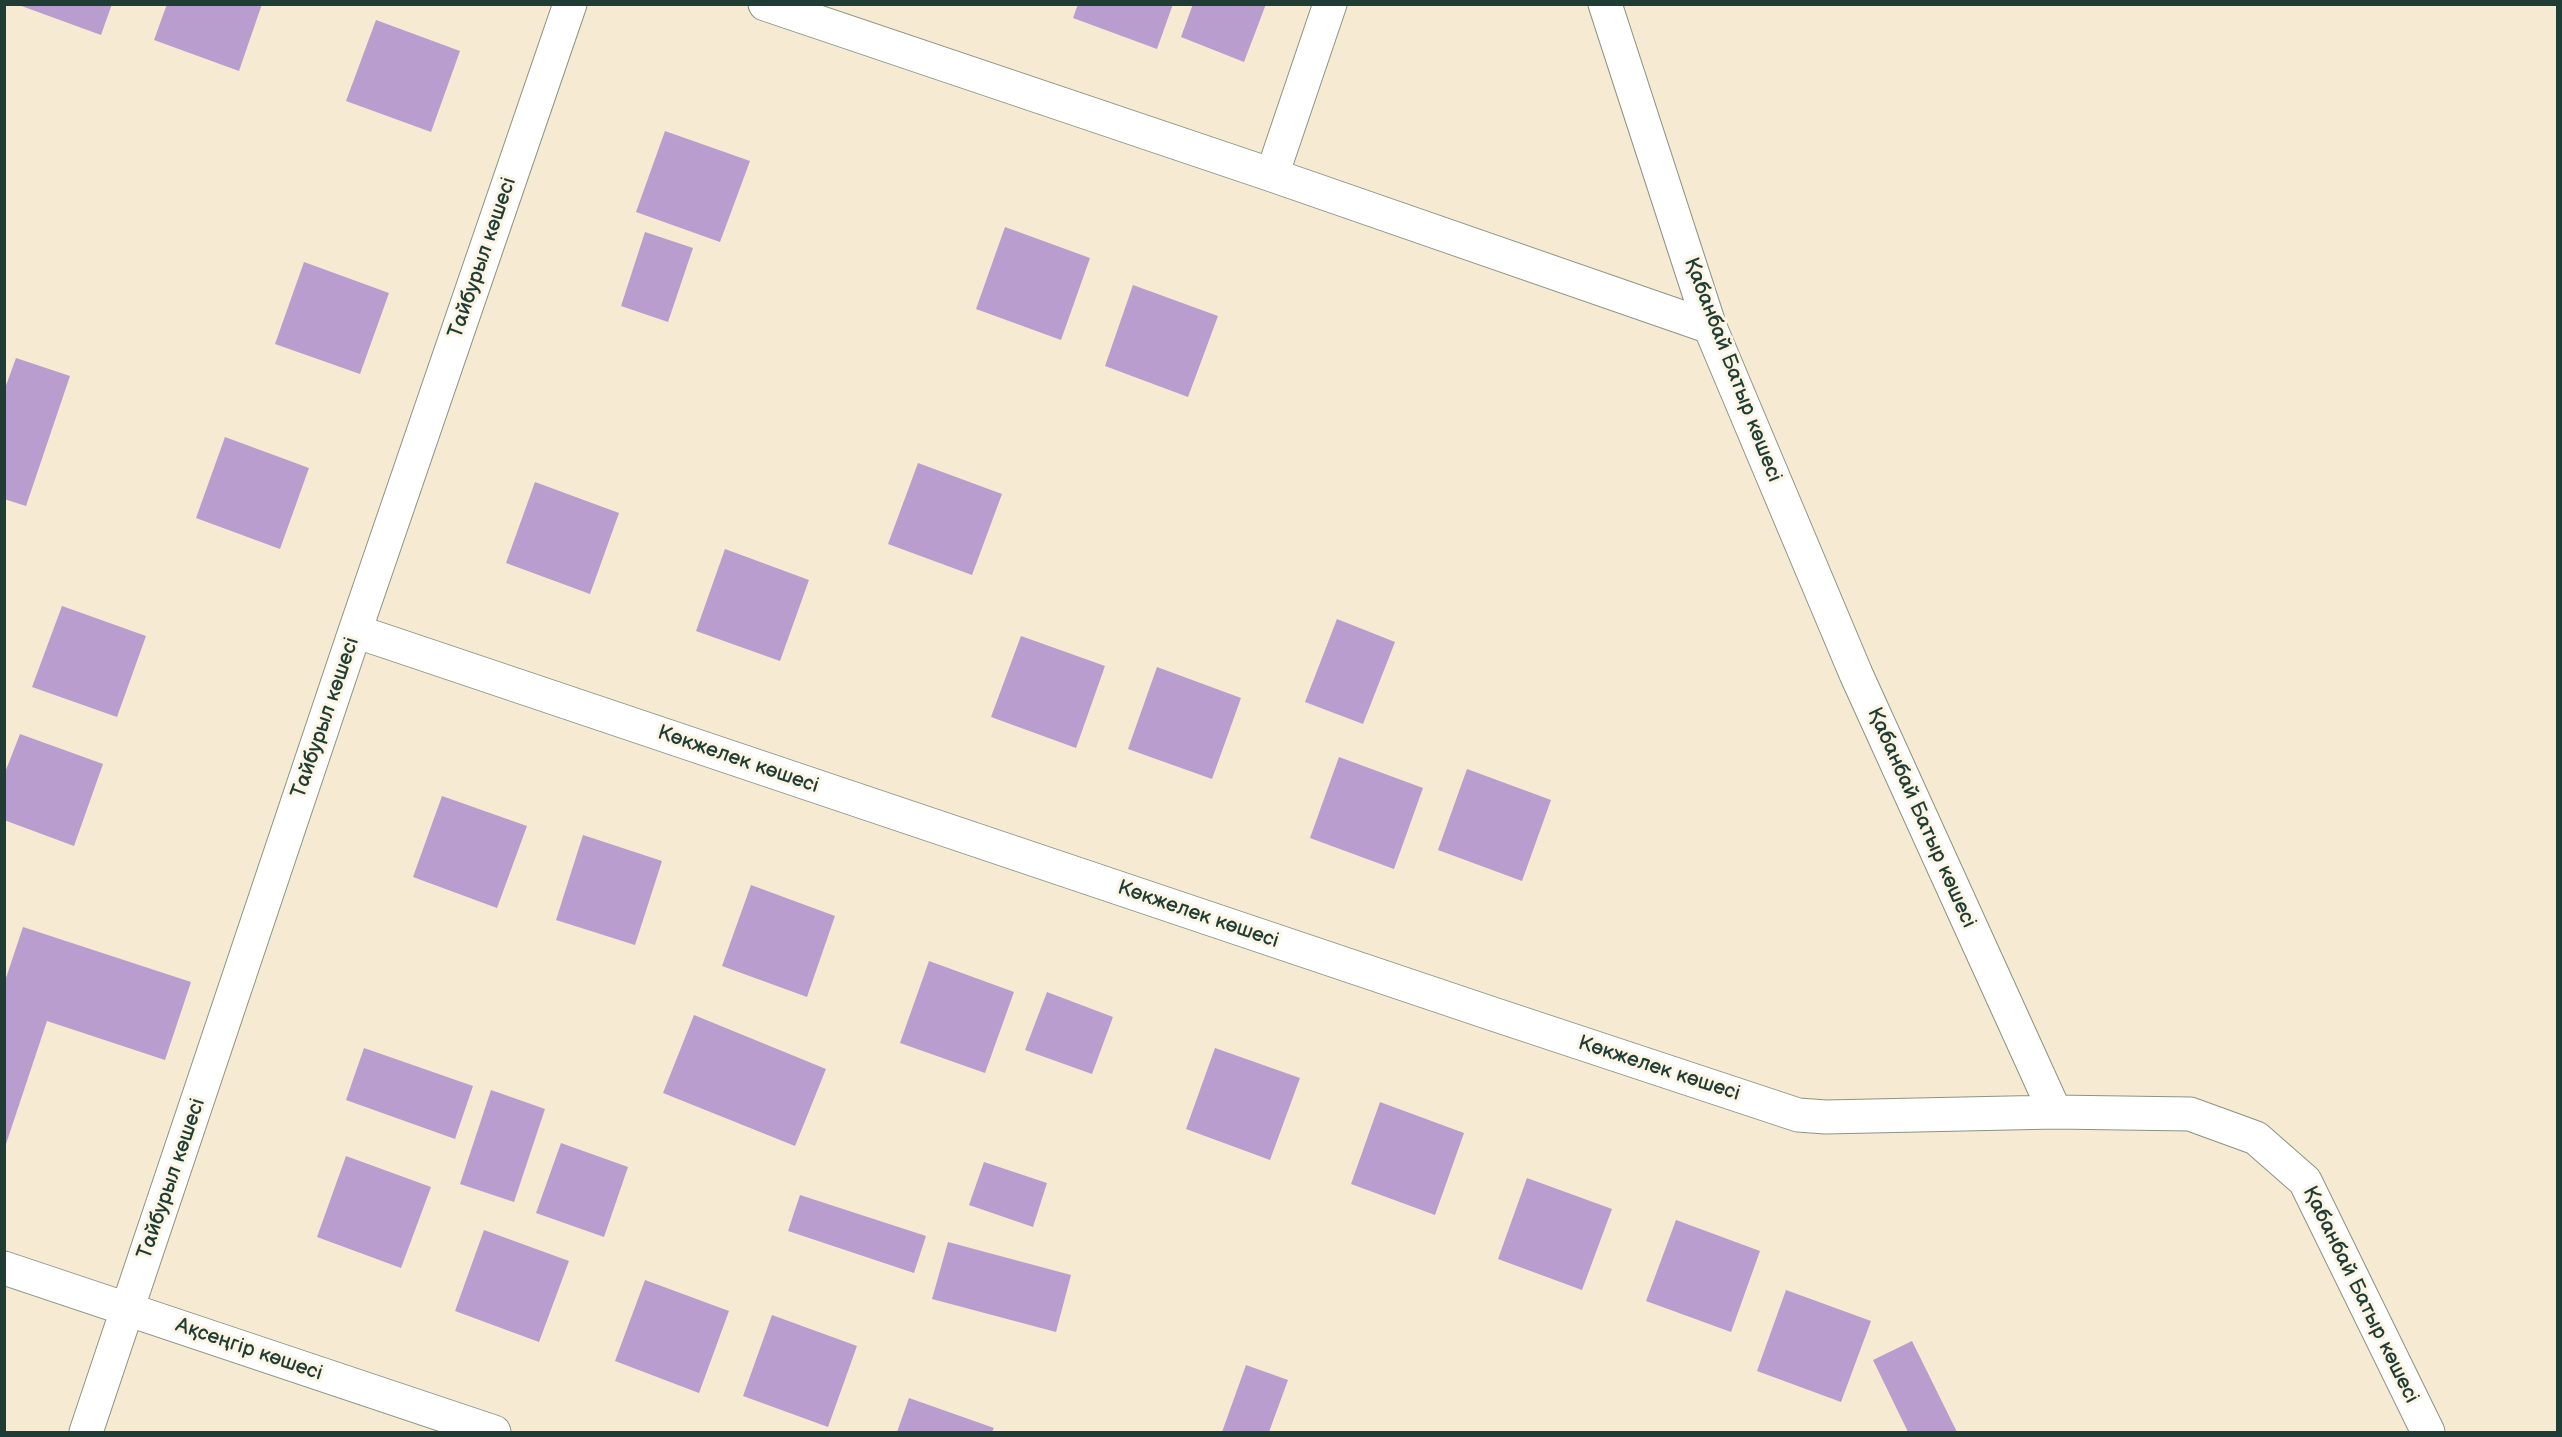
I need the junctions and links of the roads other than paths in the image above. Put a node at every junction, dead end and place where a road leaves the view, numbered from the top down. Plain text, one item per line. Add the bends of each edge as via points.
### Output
1 (570, 4) edge
2 (765, 4) edge
3 (1330, 4) edge
4 (1605, 4) edge
5 (1272, 175) junction
6 (1710, 327) junction
7 (355, 631) junction
8 (2055, 1112) junction
9 (4, 1268) edge
10 (128, 1310) junction
11 (86, 1432) edge
12 (494, 1432) edge
13 (2428, 1432) edge

1 - 7 street, Тайбурыл көшесі
2 - 5 street
3 - 5 street
4 - 6 street, Қабанбай Батыр көшесі
5 - 6 street
6 - 8 street, Қабанбай Батыр көшесі via 1856,674
7 - 8 street, Көкжелек көшесі via 1798,1115
7 - 10 street, Тайбурыл көшесі
8 - 13 street, Қабанбай Батыр көшесі via 2190,1114 2256,1138 2305,1181
9 - 10 street, Ақсеңгір көшесі
10 - 11 street, Тайбурыл көшесі
10 - 12 street, Ақсеңгір көшесі

